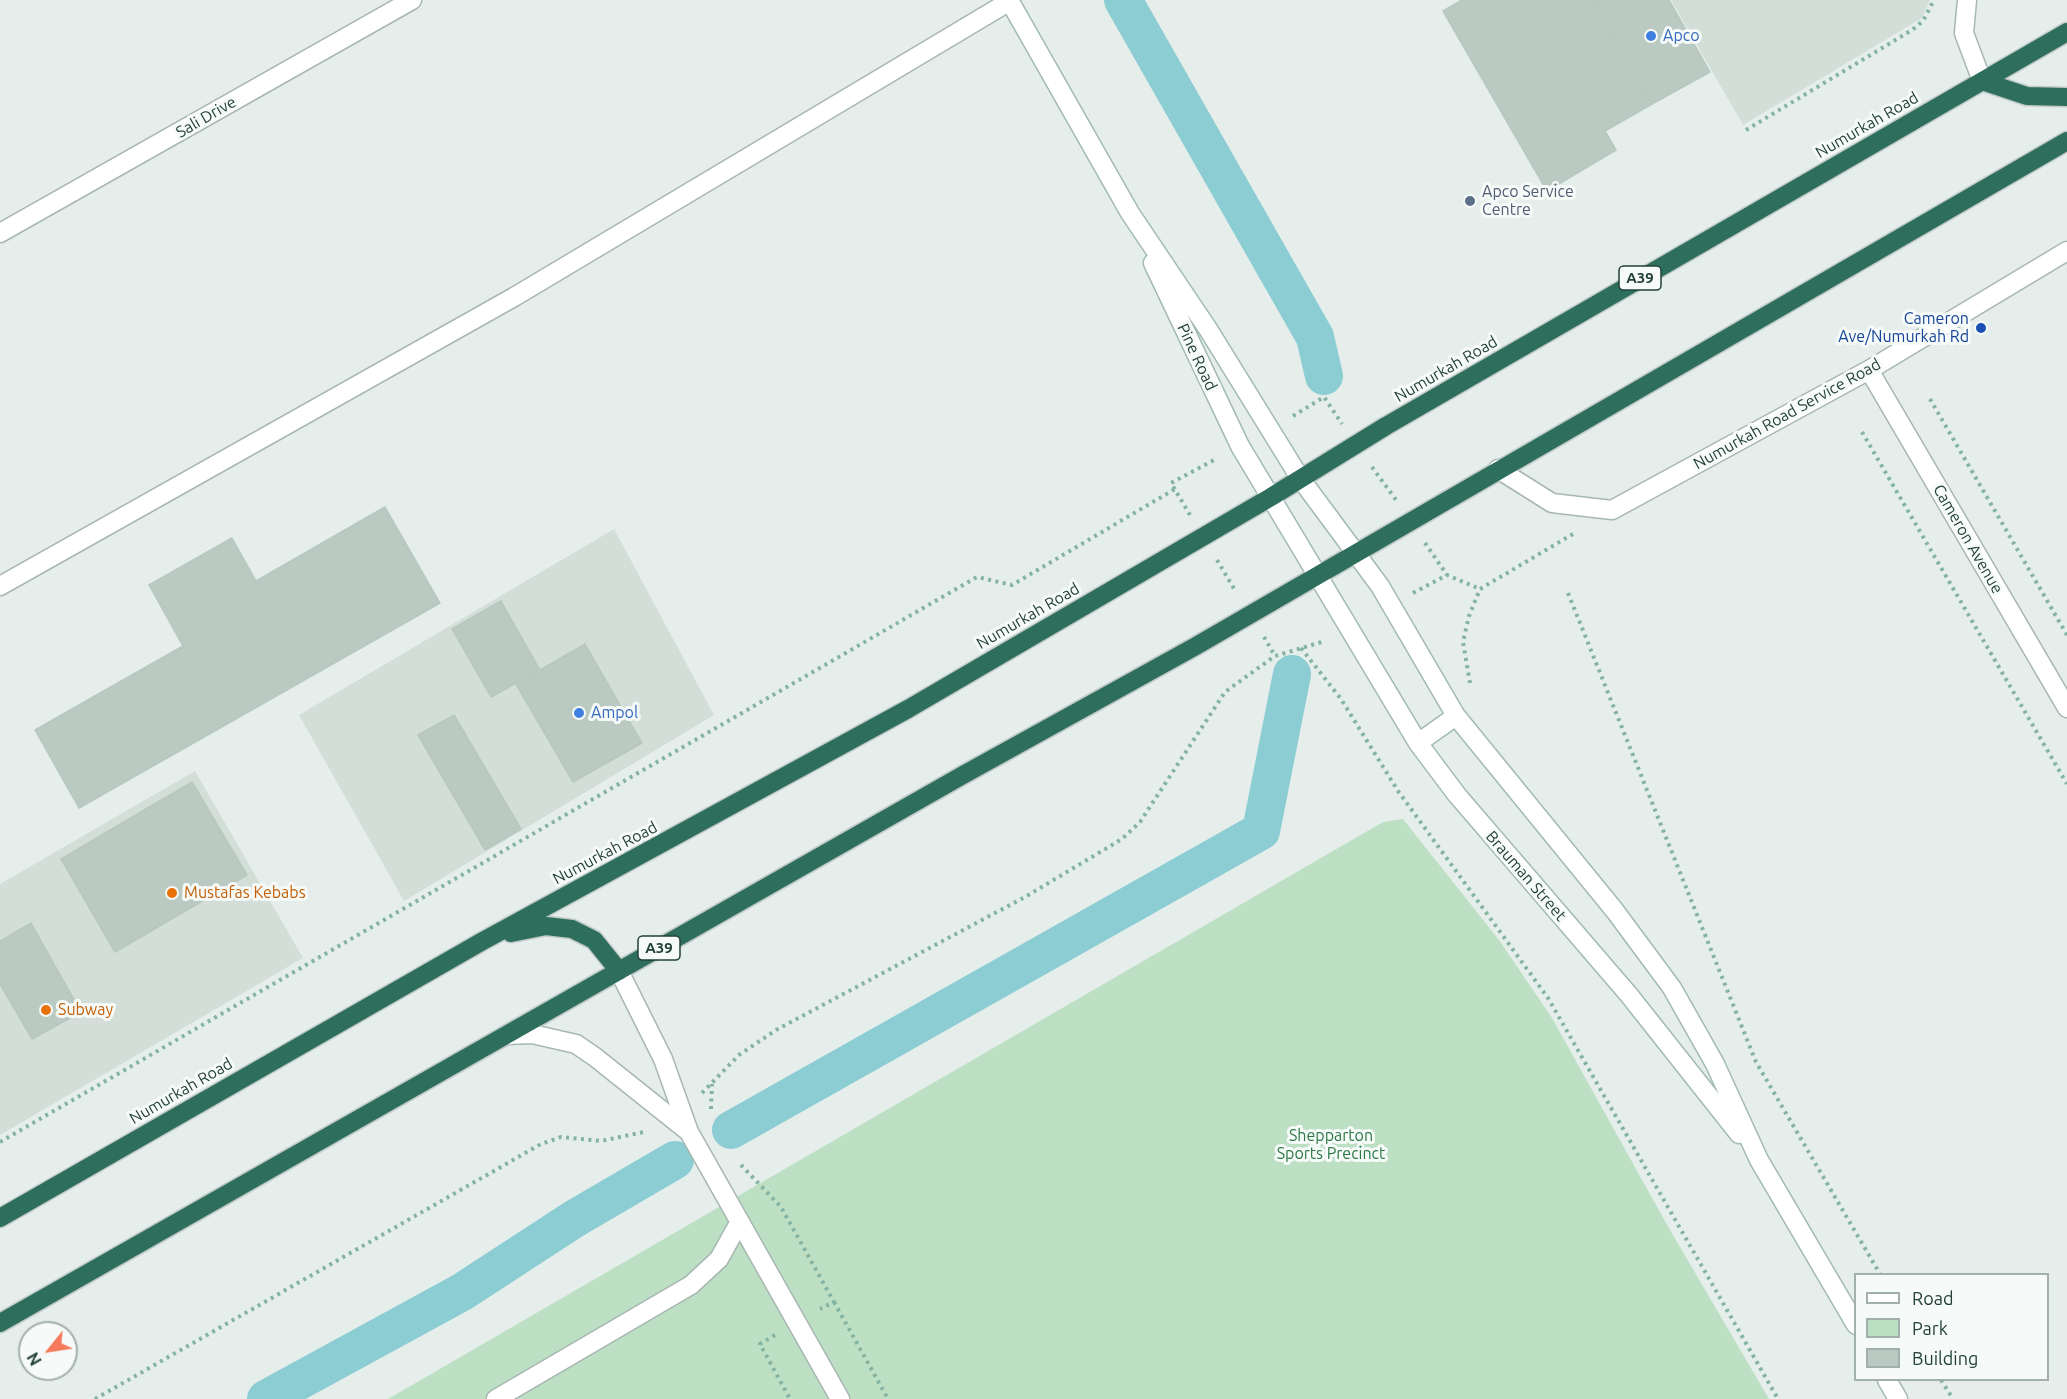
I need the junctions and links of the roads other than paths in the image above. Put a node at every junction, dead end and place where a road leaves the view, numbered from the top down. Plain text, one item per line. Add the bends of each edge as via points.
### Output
1 (1009, 0) edge
2 (1967, 0) edge
3 (406, 1) edge
4 (2067, 32) edge
5 (1982, 81) junction
6 (2067, 97) edge
7 (2067, 141) edge
8 (1130, 213) junction
9 (0, 233) edge
10 (2067, 251) edge
11 (1869, 370) junction
12 (1498, 469) junction
13 (1300, 478) junction
14 (1271, 497) junction
15 (1356, 551) junction
16 (1318, 574) junction
17 (0, 585) edge
18 (2067, 708) edge
19 (1456, 716) junction
20 (1418, 743) junction
21 (481, 942) junction
22 (619, 971) junction
23 (506, 1035) junction
24 (676, 1114) junction
25 (1759, 1160) junction
26 (0, 1218) edge
27 (739, 1222) junction
28 (1854, 1322) edge
29 (0, 1323) edge
30 (1888, 1381) edge
31 (496, 1399) edge
32 (840, 1399) edge
33 (1898, 1399) edge

1 - 8 street, Pine Road
1 - 17 street via 514,297
2 - 5 street via 1964,33
3 - 9 street, Sali Drive
4 - 5 highway, Numurkah Road / A39
5 - 6 highway via 2028,96
5 - 13 highway, Numurkah Road / A39
7 - 12 highway, A39
8 - 13 street, Pine Road via 1208,329
8 - 14 street, Pine Road via 1226,420
10 - 11 street, Numurkah Road Service Road
11 - 12 street, Numurkah Road Service Road via 1612,510 1552,503
11 - 18 street, Cameron Avenue
12 - 15 highway, A39
13 - 14 highway, Numurkah Road / A39
13 - 15 street, Pine Road
14 - 16 street, Pine Road
14 - 21 highway, Numurkah Road / A39 via 898,715
15 - 16 highway, A39
15 - 19 street, Brauman Street
16 - 20 street, Brauman Street
16 - 22 highway, A39
19 - 20 street
19 - 25 street, Brauman Street via 1615,911 1672,988 1714,1064
20 - 25 street, Brauman Street via 1457,795 1657,1028
21 - 22 highway via 529,928 572,929 594,940
21 - 26 highway, Numurkah Road / A39
22 - 23 highway, A39
22 - 24 street via 660,1051
23 - 24 street via 532,1034 576,1044
23 - 29 highway, A39
24 - 27 street
25 - 28 street, Brauman Street
27 - 31 street via 719,1258 691,1285
27 - 32 street
30 - 33 street

